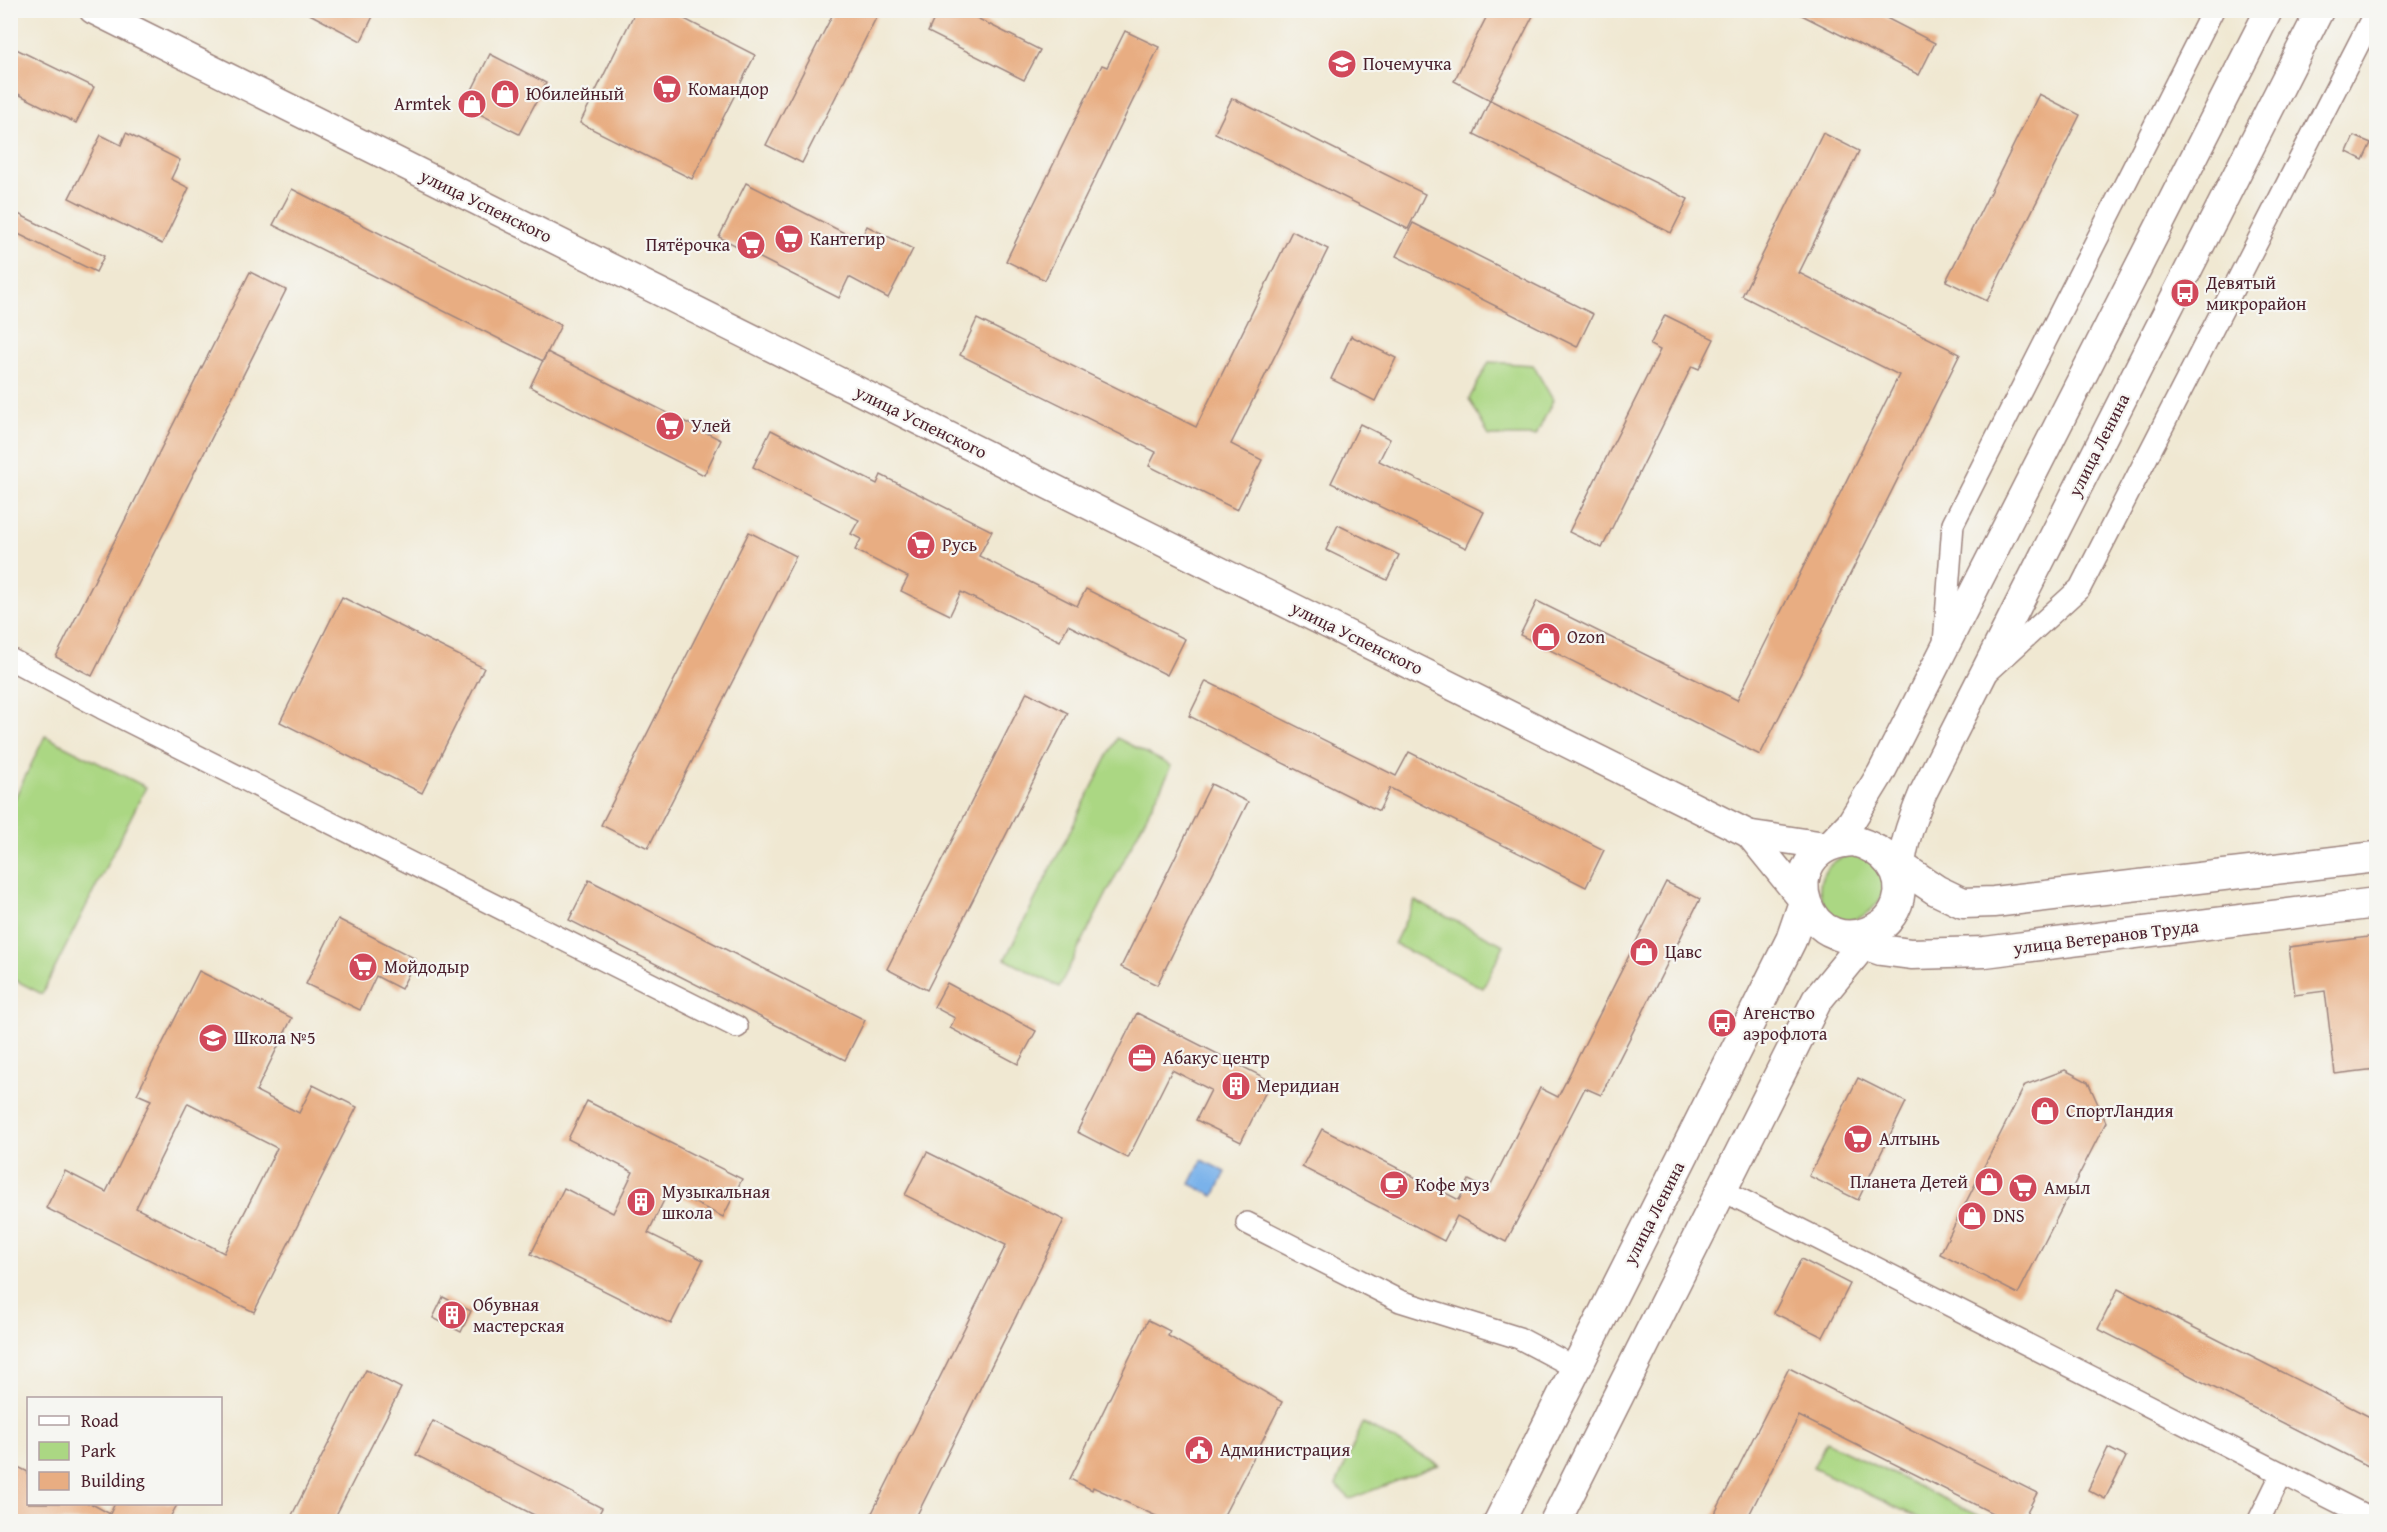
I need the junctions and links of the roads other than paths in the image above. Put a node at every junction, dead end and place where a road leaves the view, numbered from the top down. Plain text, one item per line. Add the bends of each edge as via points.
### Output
1 (93, 10) edge
2 (2213, 10) edge
3 (2269, 10) edge
4 (2320, 10) edge
5 (2376, 10) edge
6 (1943, 649) junction
7 (10, 659) edge
8 (1982, 678) junction
9 (1749, 834) junction
10 (1828, 846) junction
11 (2376, 857) edge
12 (1893, 868) junction
13 (1804, 902) junction
14 (2376, 903) edge
15 (1850, 940) junction
16 (737, 1027) dead end
17 (1722, 1190) junction
18 (1247, 1223) dead end
19 (1576, 1368) junction
20 (2282, 1473) junction
21 (1499, 1521) edge
22 (1555, 1521) edge
23 (2258, 1521) edge
24 (2376, 1521) edge

1 - 9 street, улица Успенского
2 - 6 street via 1953,524
3 - 6 street
4 - 8 street, улица Ленина
5 - 8 street via 2080,588
6 - 10 street via 1866,800
7 - 16 street
8 - 12 street, улица Ленина via 1919,802
9 - 10 street
9 - 13 street
10 - 12 main road via 1854,841 1867,844
10 - 13 main road via 1806,870
11 - 12 main road via 1963,903
12 - 15 main road via 1894,911 1887,921
13 - 15 main road via 1824,928
13 - 19 main road, улица Ленина via 1782,957
14 - 15 main road, улица Ветеранов Труда via 1985,952 1911,954
15 - 17 main road
17 - 20 street
17 - 22 main road
18 - 19 street via 1400,1301 1519,1338
19 - 21 main road, улица Ленина
20 - 23 street
20 - 24 street

